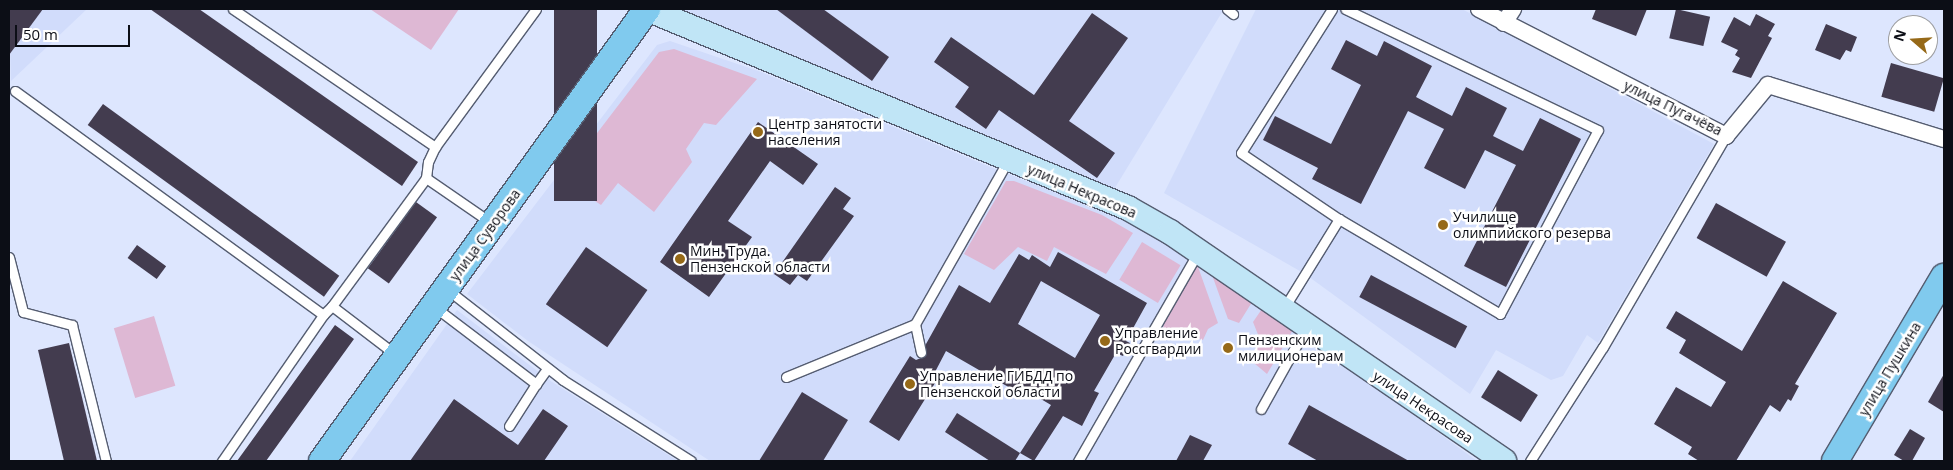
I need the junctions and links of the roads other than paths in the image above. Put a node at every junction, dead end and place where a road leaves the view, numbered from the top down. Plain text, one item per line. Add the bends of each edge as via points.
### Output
1 (233, 9) edge
2 (536, 9) edge
3 (647, 9) edge
4 (1332, 9) edge
5 (1346, 9) edge
6 (1479, 9) edge
7 (1513, 9) edge
8 (1504, 23) junction
9 (15, 91) dead end
10 (1726, 136) junction
11 (1944, 139) edge
12 (435, 147) junction
13 (1008, 160) junction
14 (426, 178) junction
15 (1339, 219) junction
16 (493, 224) junction
17 (1198, 252) junction
18 (9, 257) edge
19 (1944, 277) edge
20 (440, 297) junction
21 (332, 306) junction
22 (1282, 311) junction
23 (323, 315) junction
24 (915, 324) junction
25 (1306, 328) junction
26 (921, 352) dead end
27 (398, 356) junction
28 (547, 369) junction
29 (786, 377) dead end
30 (536, 384) junction
31 (1261, 409) dead end
32 (509, 426) dead end
33 (106, 461) edge
34 (222, 461) edge
35 (322, 461) edge
36 (691, 461) edge
37 (1078, 461) edge
38 (1504, 461) edge
39 (1530, 461) edge
40 (1836, 461) edge

1 - 12 lane
2 - 12 lane
3 - 13 main road, улица Некрасова
3 - 16 main road, улица Суворова
4 - 15 lane via 1241,153
5 - 15 lane via 1598,130 1500,314
6 - 8 street, улица Пугачёва
7 - 8 street
8 - 10 street, улица Пугачёва
9 - 23 lane
10 - 11 street, улица Пугачёва via 1768,85
10 - 39 lane via 1603,347
12 - 14 lane via 428,162
13 - 17 main road, улица Некрасова via 1128,208
13 - 24 lane
14 - 16 lane
14 - 21 lane
15 - 22 lane
16 - 20 main road, улица Суворова
17 - 22 main road, улица Некрасова
17 - 37 lane
18 - 33 lane via 24,312 72,325
19 - 40 main road, улица Пушкина
20 - 27 main road, улица Суворова
20 - 28 lane
20 - 30 lane
21 - 23 lane
21 - 27 lane
22 - 25 main road, улица Некрасова
23 - 34 lane
24 - 26 lane
24 - 29 lane
25 - 31 lane
25 - 38 main road, улица Некрасова
27 - 35 main road, улица Суворова
28 - 30 lane
28 - 36 lane
30 - 32 lane

